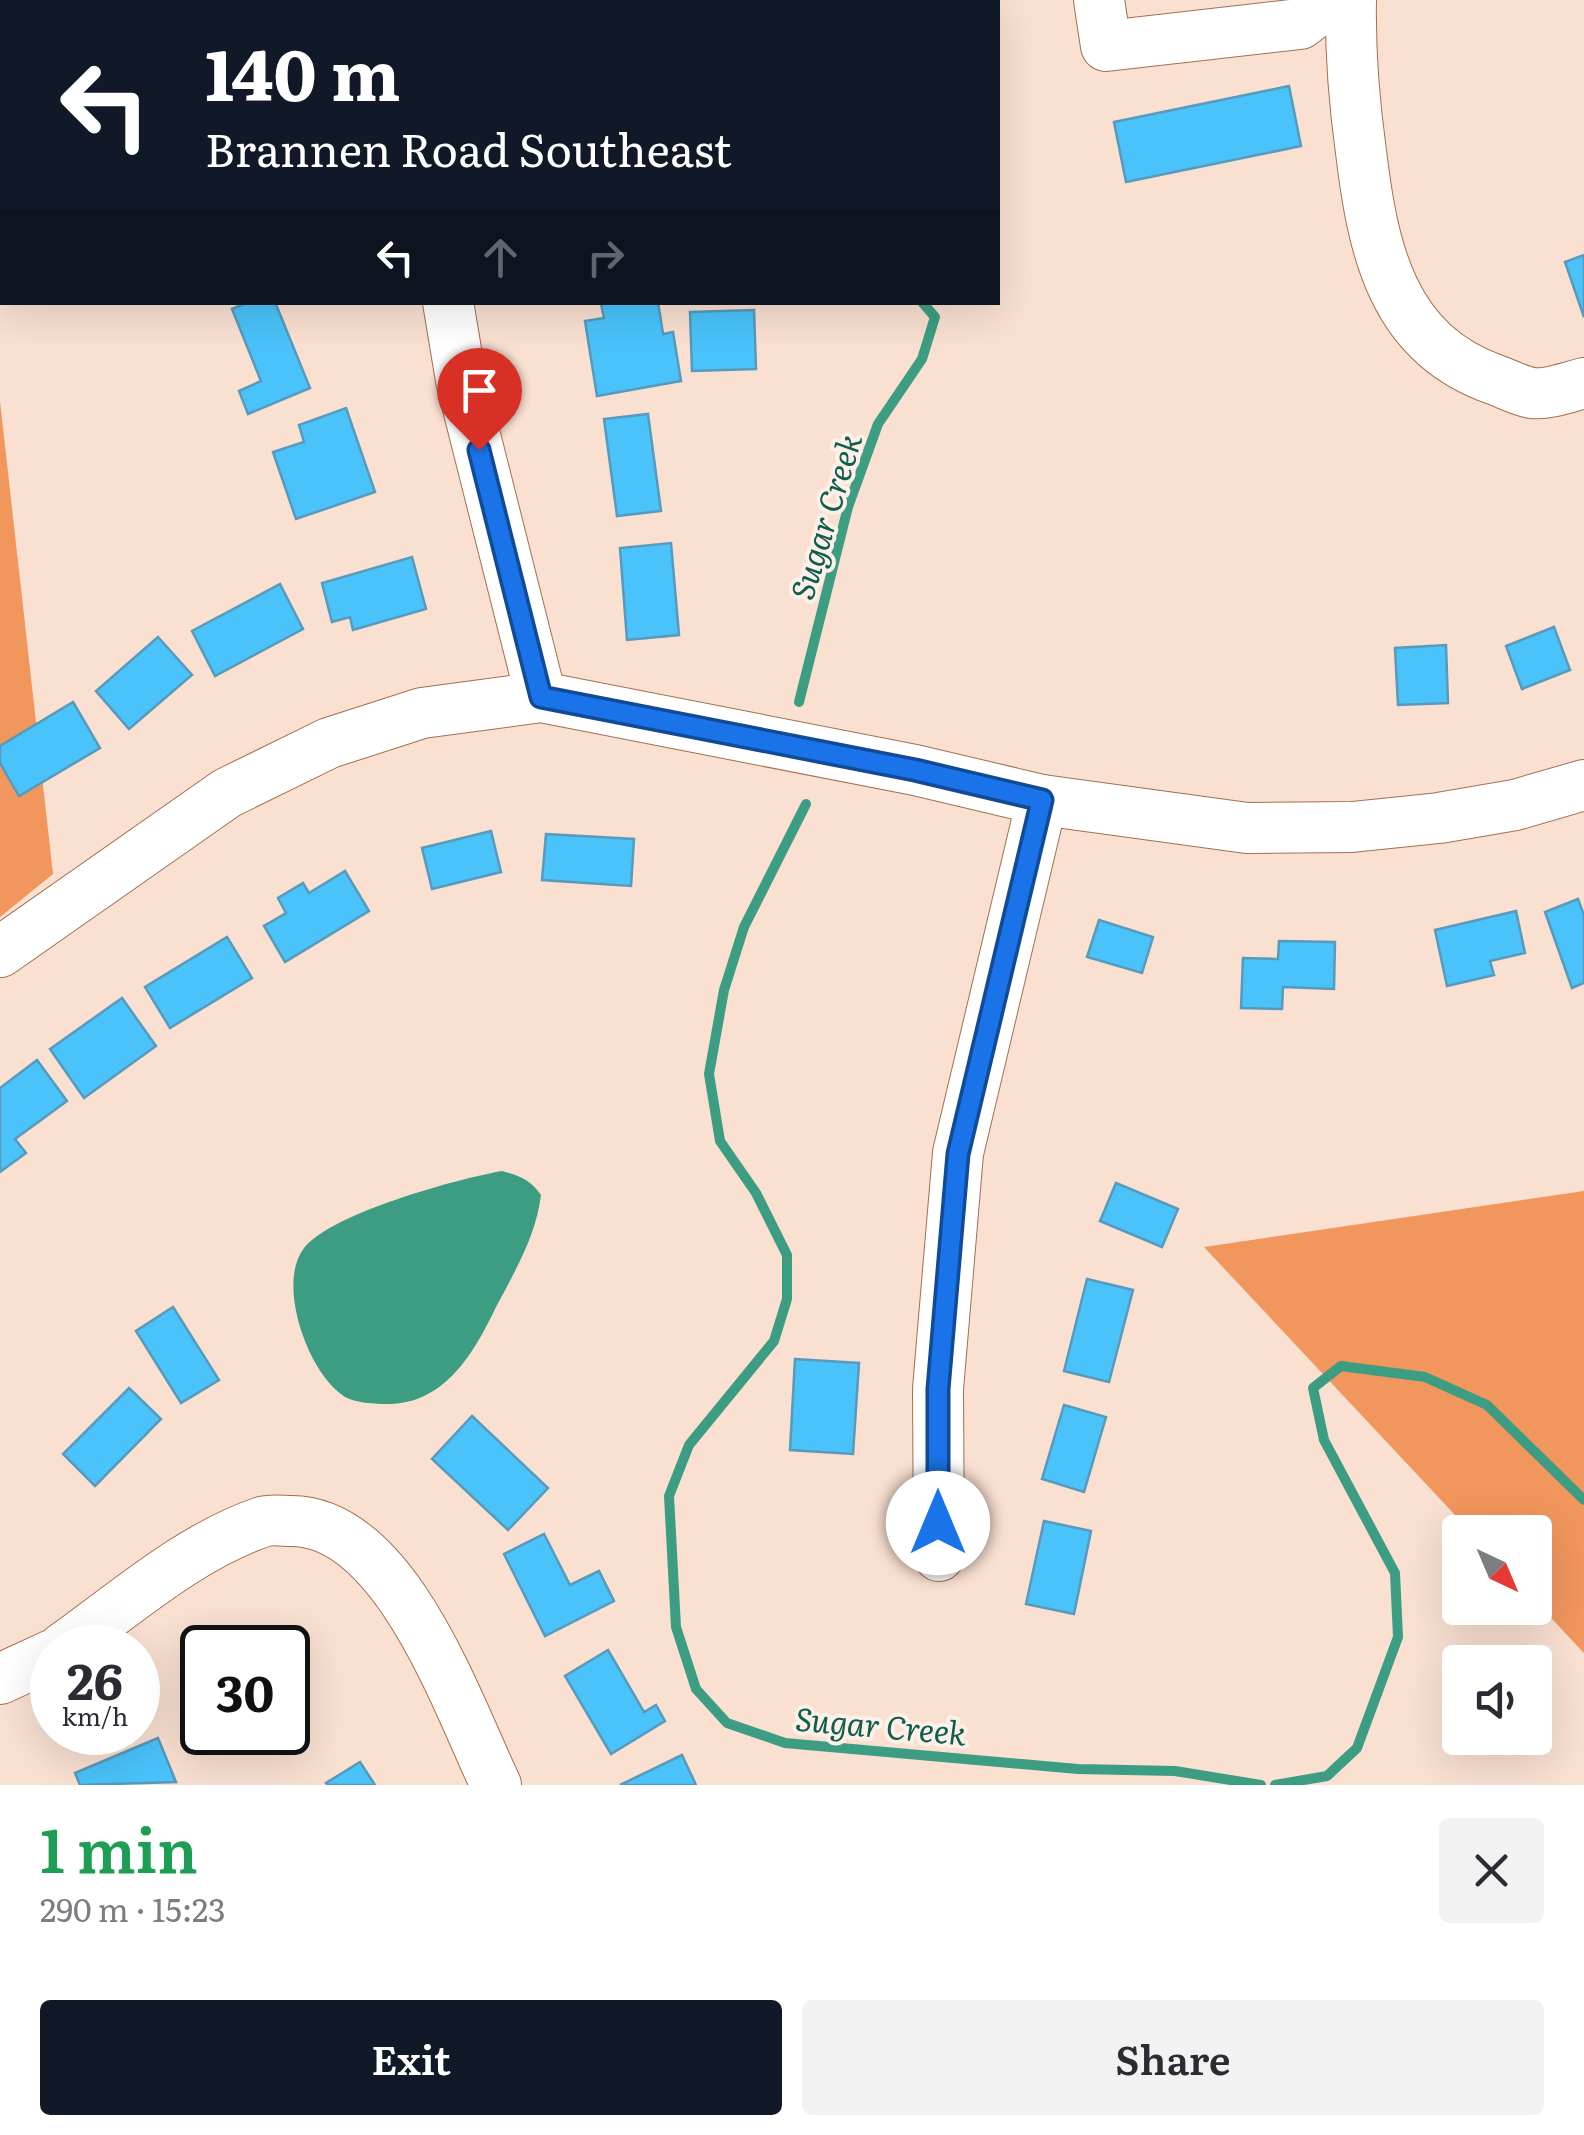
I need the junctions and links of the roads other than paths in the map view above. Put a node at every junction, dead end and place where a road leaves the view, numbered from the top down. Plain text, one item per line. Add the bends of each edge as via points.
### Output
1 (1099, 0) edge
2 (1332, 0) edge
3 (1351, 0) edge
4 (448, 305) edge
5 (1584, 383) edge
6 (541, 697) junction
7 (1584, 785) edge
8 (1042, 800) junction
9 (0, 952) edge
10 (938, 1556) dead end
11 (96, 1625) edge
12 (30, 1665) edge
13 (0, 1679) edge
14 (496, 1785) edge

1 - 2 street via 1106,46 1300,24
3 - 5 street via 1350,65 1368,212 1381,264 1406,316 1443,353 1474,372 1534,394
4 - 6 street via 461,380
6 - 8 street
6 - 9 street via 422,714 329,743 227,793
7 - 8 street via 1516,804 1352,828 1247,828
8 - 10 street via 958,1154 938,1389
11 - 14 street via 215,1545 266,1521 311,1521 370,1556 409,1604
12 - 13 street

